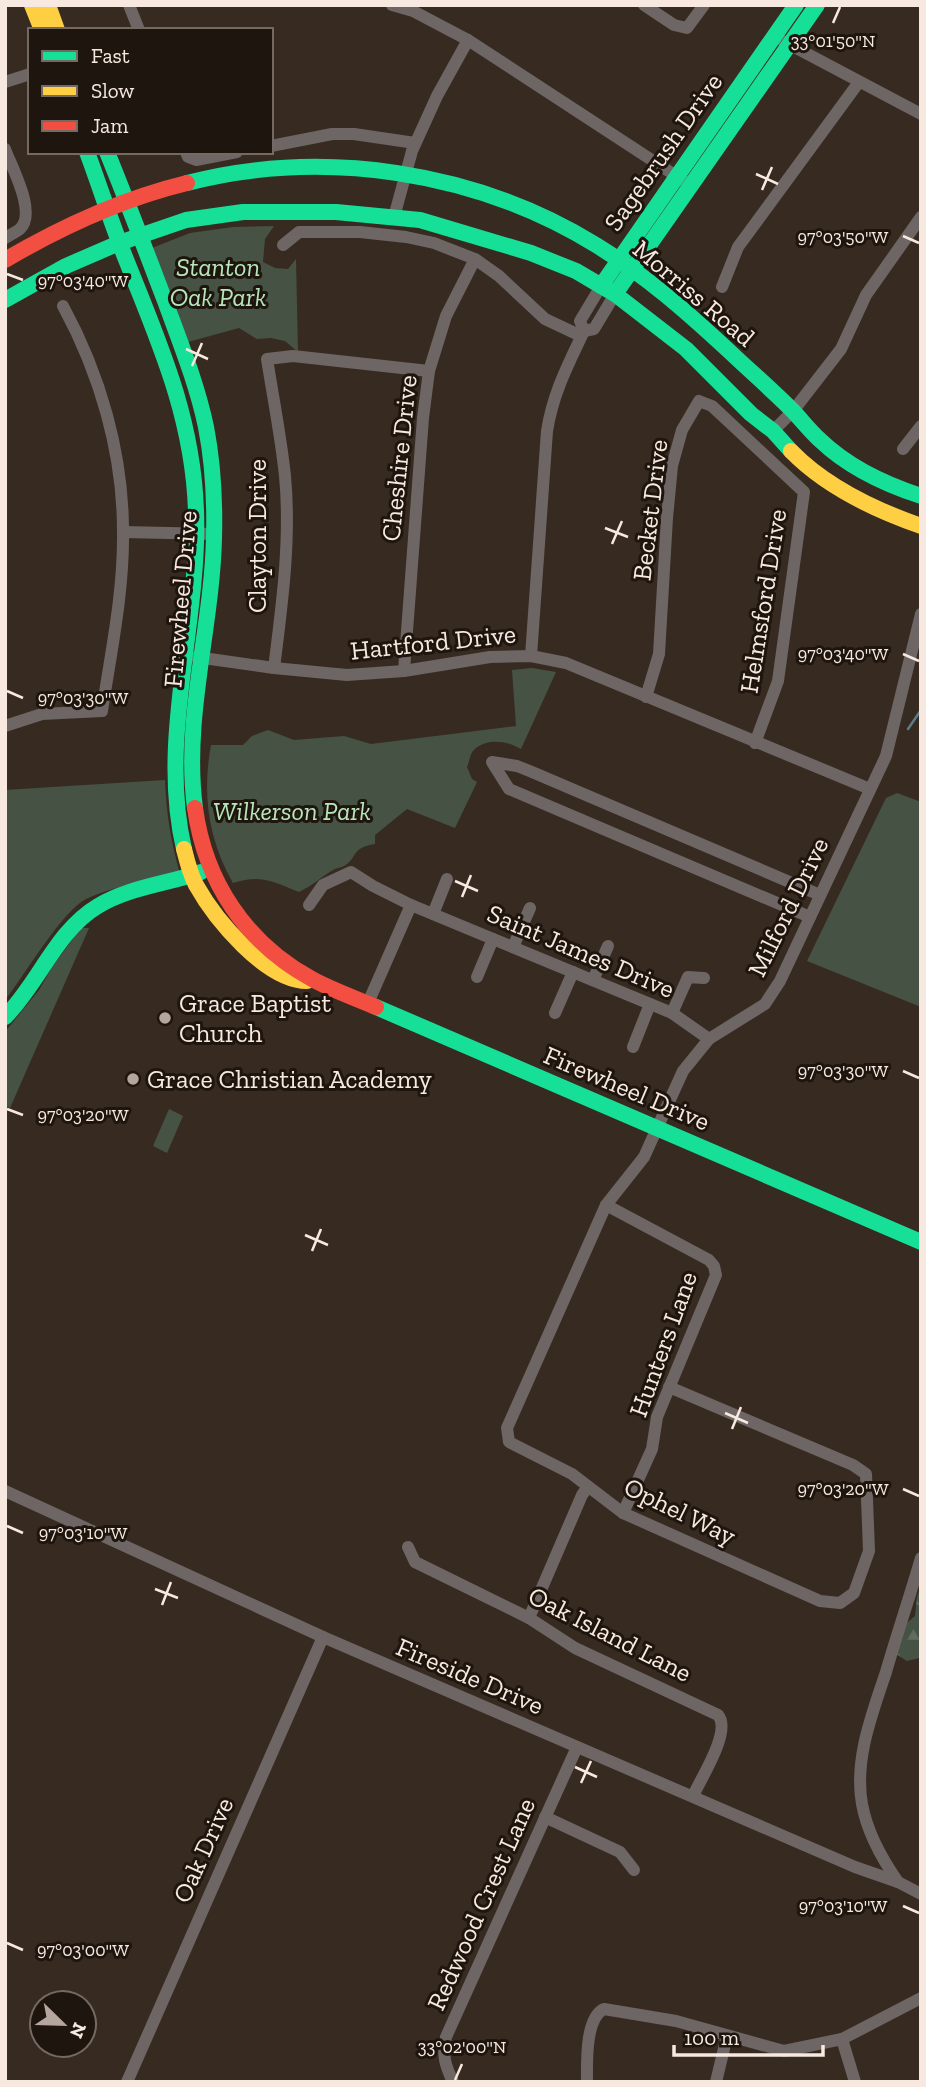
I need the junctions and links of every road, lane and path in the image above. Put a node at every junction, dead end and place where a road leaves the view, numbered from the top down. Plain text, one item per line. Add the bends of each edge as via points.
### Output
1 (32, 5) edge
2 (48, 5) edge
3 (129, 5) edge
4 (392, 5) edge
5 (644, 5) edge
6 (704, 5) edge
7 (796, 5) edge
8 (817, 5) edge
9 (41, 28) edge
10 (56, 28) edge
11 (138, 28) edge
12 (774, 35) junction
13 (468, 40) junction
14 (789, 44) junction
15 (28, 75) edge
16 (5, 82) edge
17 (859, 82) junction
18 (921, 114) edge
19 (415, 144) junction
20 (273, 146) edge
21 (5, 149) edge
22 (88, 154) edge
23 (108, 154) edge
24 (227, 154) edge
25 (187, 155) edge
26 (405, 175) junction
27 (676, 176) junction
28 (690, 185) junction
29 (125, 201) junction
30 (107, 209) junction
31 (394, 217) junction
32 (921, 217) edge
33 (9, 236) edge
34 (140, 236) junction
35 (119, 243) junction
36 (283, 245) dead end
37 (475, 259) junction
38 (5, 260) edge
39 (617, 260) junction
40 (631, 270) junction
41 (722, 287) dead end
42 (608, 290) junction
43 (5, 300) edge
44 (63, 306) dead end
45 (583, 333) junction
46 (429, 371) junction
47 (793, 411) junction
48 (921, 426) edge
49 (773, 431) junction
50 (753, 443) joint
51 (903, 449) dead end
52 (921, 496) edge
53 (921, 526) edge
54 (123, 532) junction
55 (196, 533) junction
56 (215, 534) junction
57 (921, 614) edge
58 (186, 655) junction
59 (531, 656) junction
60 (203, 658) junction
61 (274, 668) junction
62 (404, 671) junction
63 (646, 697) junction
64 (5, 726) edge
65 (755, 743) junction
66 (870, 789) junction
67 (660, 827) junction
68 (650, 849) junction
69 (209, 868) junction
70 (191, 876) junction
71 (447, 878) dead end
72 (820, 895) junction
73 (309, 905) dead end
74 (411, 905) junction
75 (530, 908) dead end
76 (433, 914) junction
77 (810, 917) junction
78 (493, 939) junction
79 (513, 947) junction
80 (608, 947) dead end
81 (573, 972) junction
82 (477, 977) dead end
83 (704, 978) dead end
84 (313, 980) junction
85 (593, 980) junction
86 (368, 1003) junction
87 (650, 1004) junction
88 (555, 1013) dead end
89 (672, 1013) junction
90 (5, 1017) edge
91 (709, 1039) junction
92 (633, 1047) dead end
93 (659, 1129) junction
94 (606, 1205) junction
95 (921, 1242) edge
96 (669, 1387) junction
97 (509, 1442) joint
98 (587, 1488) junction
99 (5, 1490) edge
100 (623, 1513) junction
101 (408, 1547) dead end
102 (921, 1558) edge
103 (529, 1618) junction
104 (323, 1637) junction
105 (577, 1747) junction
106 (693, 1796) junction
107 (545, 1817) junction
108 (634, 1870) dead end
109 (898, 1882) junction
110 (921, 1894) edge
111 (921, 1997) edge
112 (727, 2036) junction
113 (842, 2039) junction
114 (127, 2082) edge
115 (453, 2082) edge
116 (587, 2082) edge
117 (716, 2082) edge
118 (855, 2082) edge

1 - 9 street
2 - 10 street
3 - 11 street
4 - 13 street
5 - 6 street via 687,28
7 - 12 street, Sagebrush Drive
8 - 14 street, Sagebrush Drive
12 - 14 street
12 - 27 street, Sagebrush Drive
13 - 19 street
13 - 27 street
14 - 17 street
14 - 28 street, Sagebrush Drive
15 - 16 street
17 - 18 street
17 - 41 street via 738,247
19 - 20 street via 343,134
19 - 26 street
21 - 33 street via 26,205 24,222
22 - 30 street, Firewheel Drive
23 - 29 street, Firewheel Drive
24 - 25 street via 196,160
26 - 29 street, Morriss Road via 332,167 231,174
26 - 31 street
26 - 39 street, Morriss Road via 488,194 568,229
27 - 28 street
27 - 39 street, Sagebrush Drive
28 - 40 street, Sagebrush Drive
29 - 30 street, Morriss Road
29 - 34 street, Firewheel Drive
30 - 35 street, Firewheel Drive
30 - 38 street, Morriss Road
31 - 34 street, Morriss Road via 243,212 186,220
31 - 42 street, Morriss Road via 444,226 519,249 576,271
32 - 47 street via 866,295 841,349
34 - 35 street, Morriss Road
34 - 56 street, Firewheel Drive via 197,395 209,445
35 - 43 street, Morriss Road via 66,265
35 - 55 street, Firewheel Drive via 159,338 185,419
36 - 37 street via 299,232 360,232 433,243
37 - 45 street via 545,319
37 - 46 street, Cheshire Drive via 446,316
39 - 40 street, Morriss Road
39 - 42 street, Sagebrush Drive
40 - 42 street, Sagebrush Drive
40 - 47 street, Morriss Road via 691,316
42 - 45 street, Sagebrush Drive via 594,329
42 - 49 street, Morriss Road via 686,349
44 - 54 street via 82,340 112,433
45 - 59 street, Sagebrush Drive via 550,410
46 - 61 street, Clayton Drive via 293,356 267,359 285,477 285,564
46 - 62 street, Cheshire Drive
47 - 49 street
47 - 52 street, Morriss Road via 841,456 895,488
48 - 51 street
49 - 53 street, Morriss Road via 793,454 841,490
50 - 63 street, Becket Drive via 712,406 698,401 682,430 667,518 659,654
50 - 65 street, Helmsford Drive via 804,492 778,681
54 - 55 street
54 - 64 street via 102,711 43,714
55 - 56 street
55 - 58 street, Firewheel Drive
56 - 60 street, Firewheel Drive
57 - 66 street, Milford Drive via 886,756
58 - 60 street, Hartford Drive
58 - 70 street, Firewheel Drive via 176,727 175,786
59 - 62 street, Hartford Drive via 489,657
59 - 63 street, Hartford Drive via 566,663
60 - 61 street, Hartford Drive
60 - 69 street, Firewheel Drive via 192,739 192,792
61 - 62 street, Hartford Drive via 346,675
63 - 65 street, Hartford Drive
65 - 66 street, Hartford Drive
66 - 72 street, Milford Drive
67 - 68 street
67 - 68 street via 517,766 492,762 509,789
67 - 72 street
68 - 77 street
69 - 70 street
69 - 84 street, Firewheel Drive via 254,936
70 - 84 street, Firewheel Drive via 213,909 261,962 298,982
70 - 90 street via 110,898 86,913 66,932 23,998
71 - 76 street
72 - 77 street, Milford Drive
73 - 74 street, Saint James Drive via 323,885 351,872
74 - 76 street, Saint James Drive
74 - 86 street
75 - 79 street
76 - 78 street, Saint James Drive
77 - 91 street, Milford Drive via 765,1004
78 - 79 street, Saint James Drive
78 - 82 street
79 - 81 street, Saint James Drive
80 - 85 street
81 - 85 street, Saint James Drive
81 - 88 street
83 - 89 street via 688,976
84 - 86 street, Firewheel Drive
85 - 87 street, Saint James Drive
86 - 93 street, Firewheel Drive
87 - 89 street, Saint James Drive
87 - 92 street
89 - 91 street, Saint James Drive
91 - 93 street, Milford Drive via 683,1071
93 - 94 street, Milford Drive via 644,1157
93 - 95 street, Firewheel Drive
94 - 96 street, Hunters Lane via 714,1266 716,1275
94 - 97 street, Milford Drive via 507,1428
96 - 100 street, Hunters Lane via 657,1417 652,1449
96 - 100 street, Ophel Way via 866,1474 869,1551 854,1592 840,1603 820,1601
97 - 98 street, Ophel Way via 572,1474
98 - 100 street, Ophel Way
98 - 103 street
99 - 104 street, Fireside Drive
101 - 103 street, Oak Island Lane via 415,1562
102 - 109 street via 864,1741 860,1785 873,1838
103 - 106 street, Oak Island Lane via 575,1648 718,1715 723,1728 720,1739
104 - 105 street, Fireside Drive
104 - 114 street, Oak Drive
105 - 106 street, Fireside Drive
105 - 107 street, Redwood Crest Lane
106 - 109 street, Fireside Drive
107 - 108 street via 620,1852
107 - 115 street, Redwood Crest Lane via 446,2037 444,2062
109 - 110 street, Fireside Drive
111 - 113 street
112 - 113 street via 784,2051
112 - 116 street via 676,2021 604,2009 594,2017
112 - 117 street
113 - 118 street

